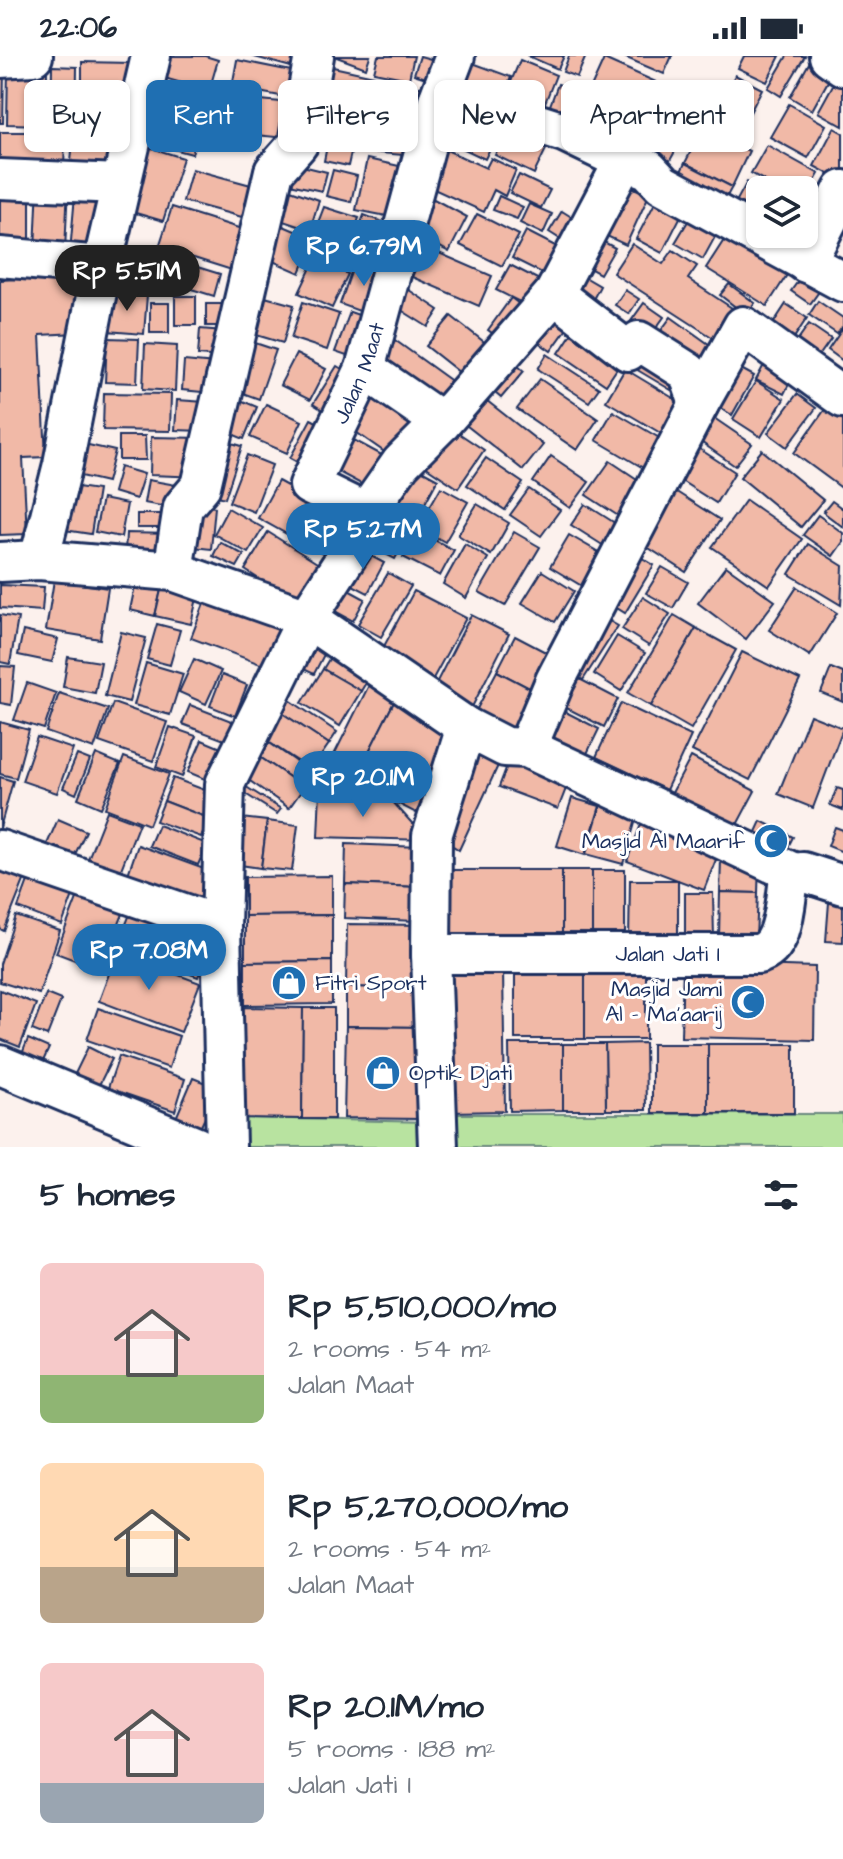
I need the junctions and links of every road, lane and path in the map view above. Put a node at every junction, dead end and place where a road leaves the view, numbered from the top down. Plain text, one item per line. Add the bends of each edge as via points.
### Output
1 (33, 56) edge
2 (151, 56) edge
3 (314, 56) edge
4 (455, 56) edge
5 (829, 56) edge
6 (0, 58) edge
7 (843, 66) edge
8 (446, 80) edge
9 (434, 116) edge
10 (545, 126) edge
11 (624, 161) junction
12 (0, 179) edge
13 (120, 184) junction
14 (843, 190) edge
15 (0, 257) edge
16 (806, 263) junction
17 (102, 266) junction
18 (843, 282) edge
19 (554, 294) junction
20 (365, 369) junction
21 (841, 392) edge
22 (699, 404) junction
23 (442, 422) junction
24 (366, 513) junction
25 (39, 560) junction
26 (0, 562) edge
27 (173, 571) junction
28 (307, 618) junction
29 (466, 727) junction
30 (527, 748) junction
31 (0, 850) edge
32 (794, 873) junction
33 (843, 885) edge
34 (221, 926) junction
35 (431, 954) junction
36 (0, 1065) edge
37 (197, 1147) edge
38 (226, 1147) edge
39 (438, 1147) edge

1 - 6 street
2 - 13 street
3 - 27 street via 298,144 274,171 201,486 183,507
4 - 8 street, Jalan Maat
5 - 7 street
9 - 20 street, Jalan Maat
10 - 11 street
11 - 16 street via 648,169 662,184
11 - 19 street
12 - 13 street
13 - 17 street
14 - 16 street
15 - 17 street
16 - 18 street
17 - 25 street
19 - 22 street via 628,351 639,341 688,372
19 - 23 street
20 - 23 street
20 - 24 street, Jalan Maat via 309,485
21 - 22 street via 743,326
22 - 30 street via 555,681
23 - 24 street via 401,463
24 - 28 street via 358,539
25 - 26 street
25 - 27 street
27 - 28 street
28 - 29 street
28 - 34 street via 225,784
29 - 30 street via 505,747
29 - 35 street via 432,836
30 - 32 street
31 - 34 street
32 - 33 street
32 - 35 street, Jalan Jati I via 777,938 764,953
34 - 38 street
35 - 39 street
36 - 37 street

